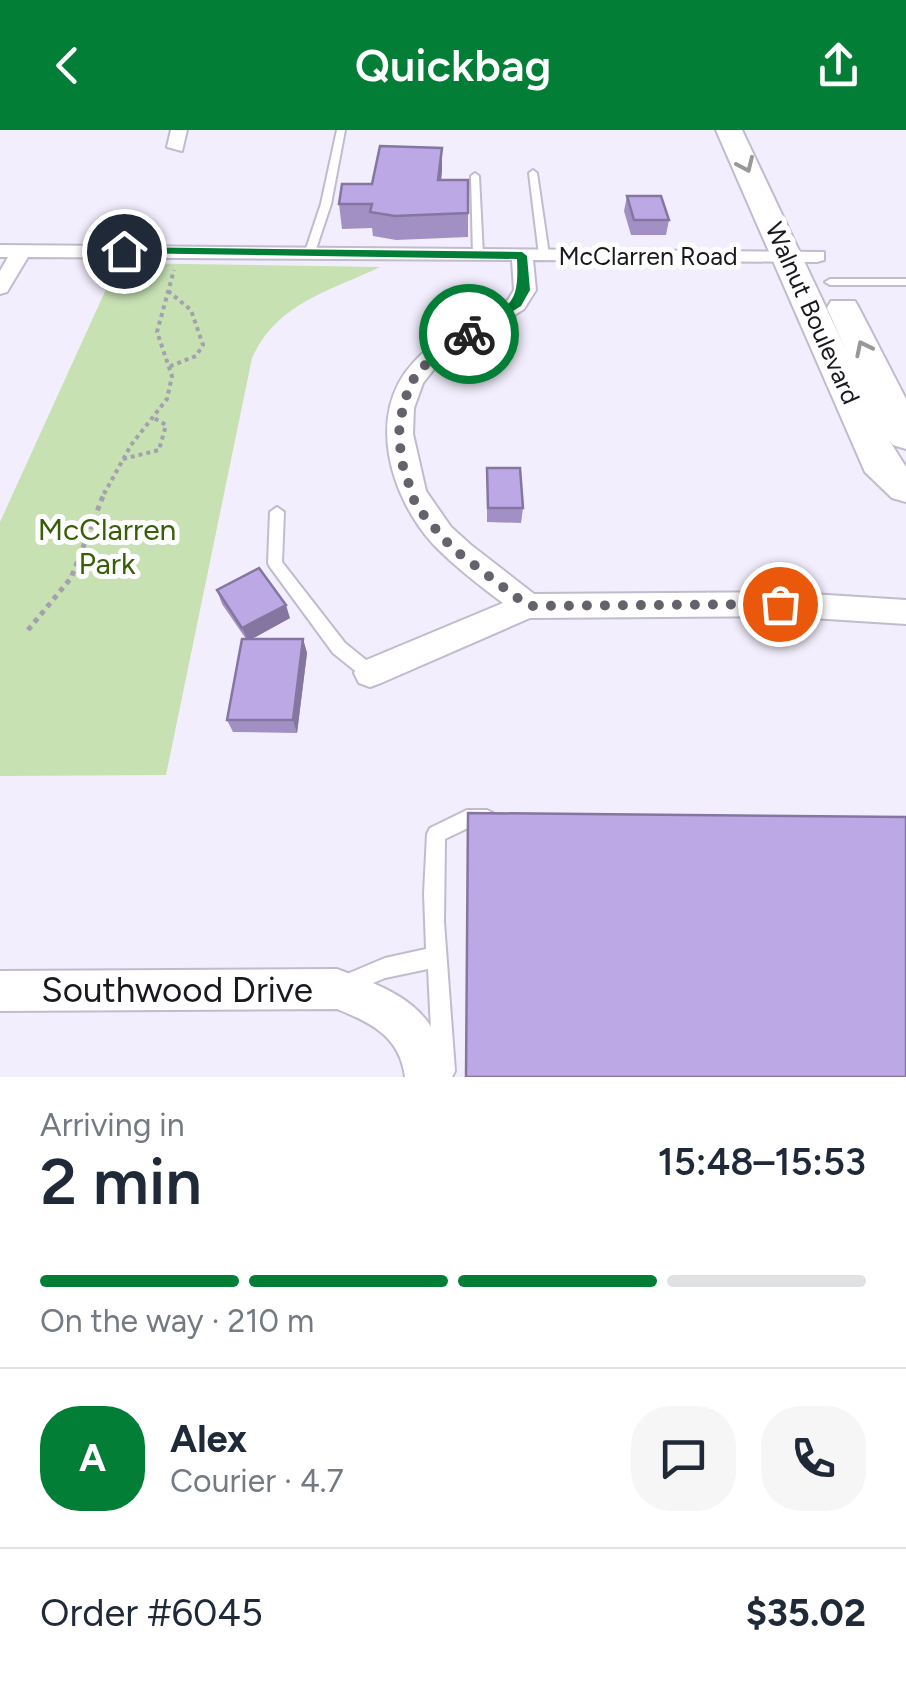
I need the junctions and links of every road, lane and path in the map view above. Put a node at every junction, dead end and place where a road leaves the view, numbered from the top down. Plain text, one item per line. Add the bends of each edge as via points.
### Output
1 (342, 130) edge
2 (729, 130) edge
3 (754, 130) edge
4 (532, 173) dead end
5 (475, 176) dead end
6 (0, 251) edge
7 (22, 251) junction
8 (162, 252) junction
9 (309, 255) junction
10 (478, 255) junction
11 (533, 256) junction
12 (811, 265) junction
13 (906, 282) edge
14 (0, 288) edge
15 (168, 291) junction
16 (167, 367) junction
17 (154, 418) junction
18 (906, 436) edge
19 (124, 458) junction
20 (906, 488) edge
21 (277, 512) dead end
22 (528, 606) junction
23 (906, 612) edge
24 (28, 630) dead end
25 (370, 673) joint
26 (507, 819) edge
27 (438, 957) junction
28 (337, 988) junction
29 (0, 991) edge
30 (427, 1077) edge
31 (444, 1077) edge

1 - 9 lane
2 -> 12 street, Walnut Boulevard
3 - 12 street, Walnut Boulevard
4 - 11 lane
5 - 10 lane
6 - 7 street, McClarren Road
7 - 8 street, McClarren Road
7 - 14 street
8 - 9 street, McClarren Road
8 - 15 path via 155,270 175,270
9 - 10 street, McClarren Road
10 - 11 street, McClarren Road
11 - 12 street, McClarren Road
11 - 22 street via 516,304 421,368 399,424 401,460 416,506 452,548
12 - 13 lane
18 -> 12 street, Walnut Boulevard
12 - 20 street, Walnut Boulevard via 885,472
15 - 16 path via 155,328
15 - 16 path via 192,310 204,345 196,356
16 - 17 path via 167,399
17 - 19 path
17 - 19 path via 166,425 159,450
19 - 24 path via 71,578
21 - 25 lane via 275,563 339,648
22 - 23 street via 780,604
22 - 25 street
26 - 27 lane via 468,819 436,834 431,878
27 - 28 lane via 385,968
27 - 31 lane
28 - 29 street, Southwood Drive
28 - 30 street, Southwood Drive via 389,1009 421,1042

